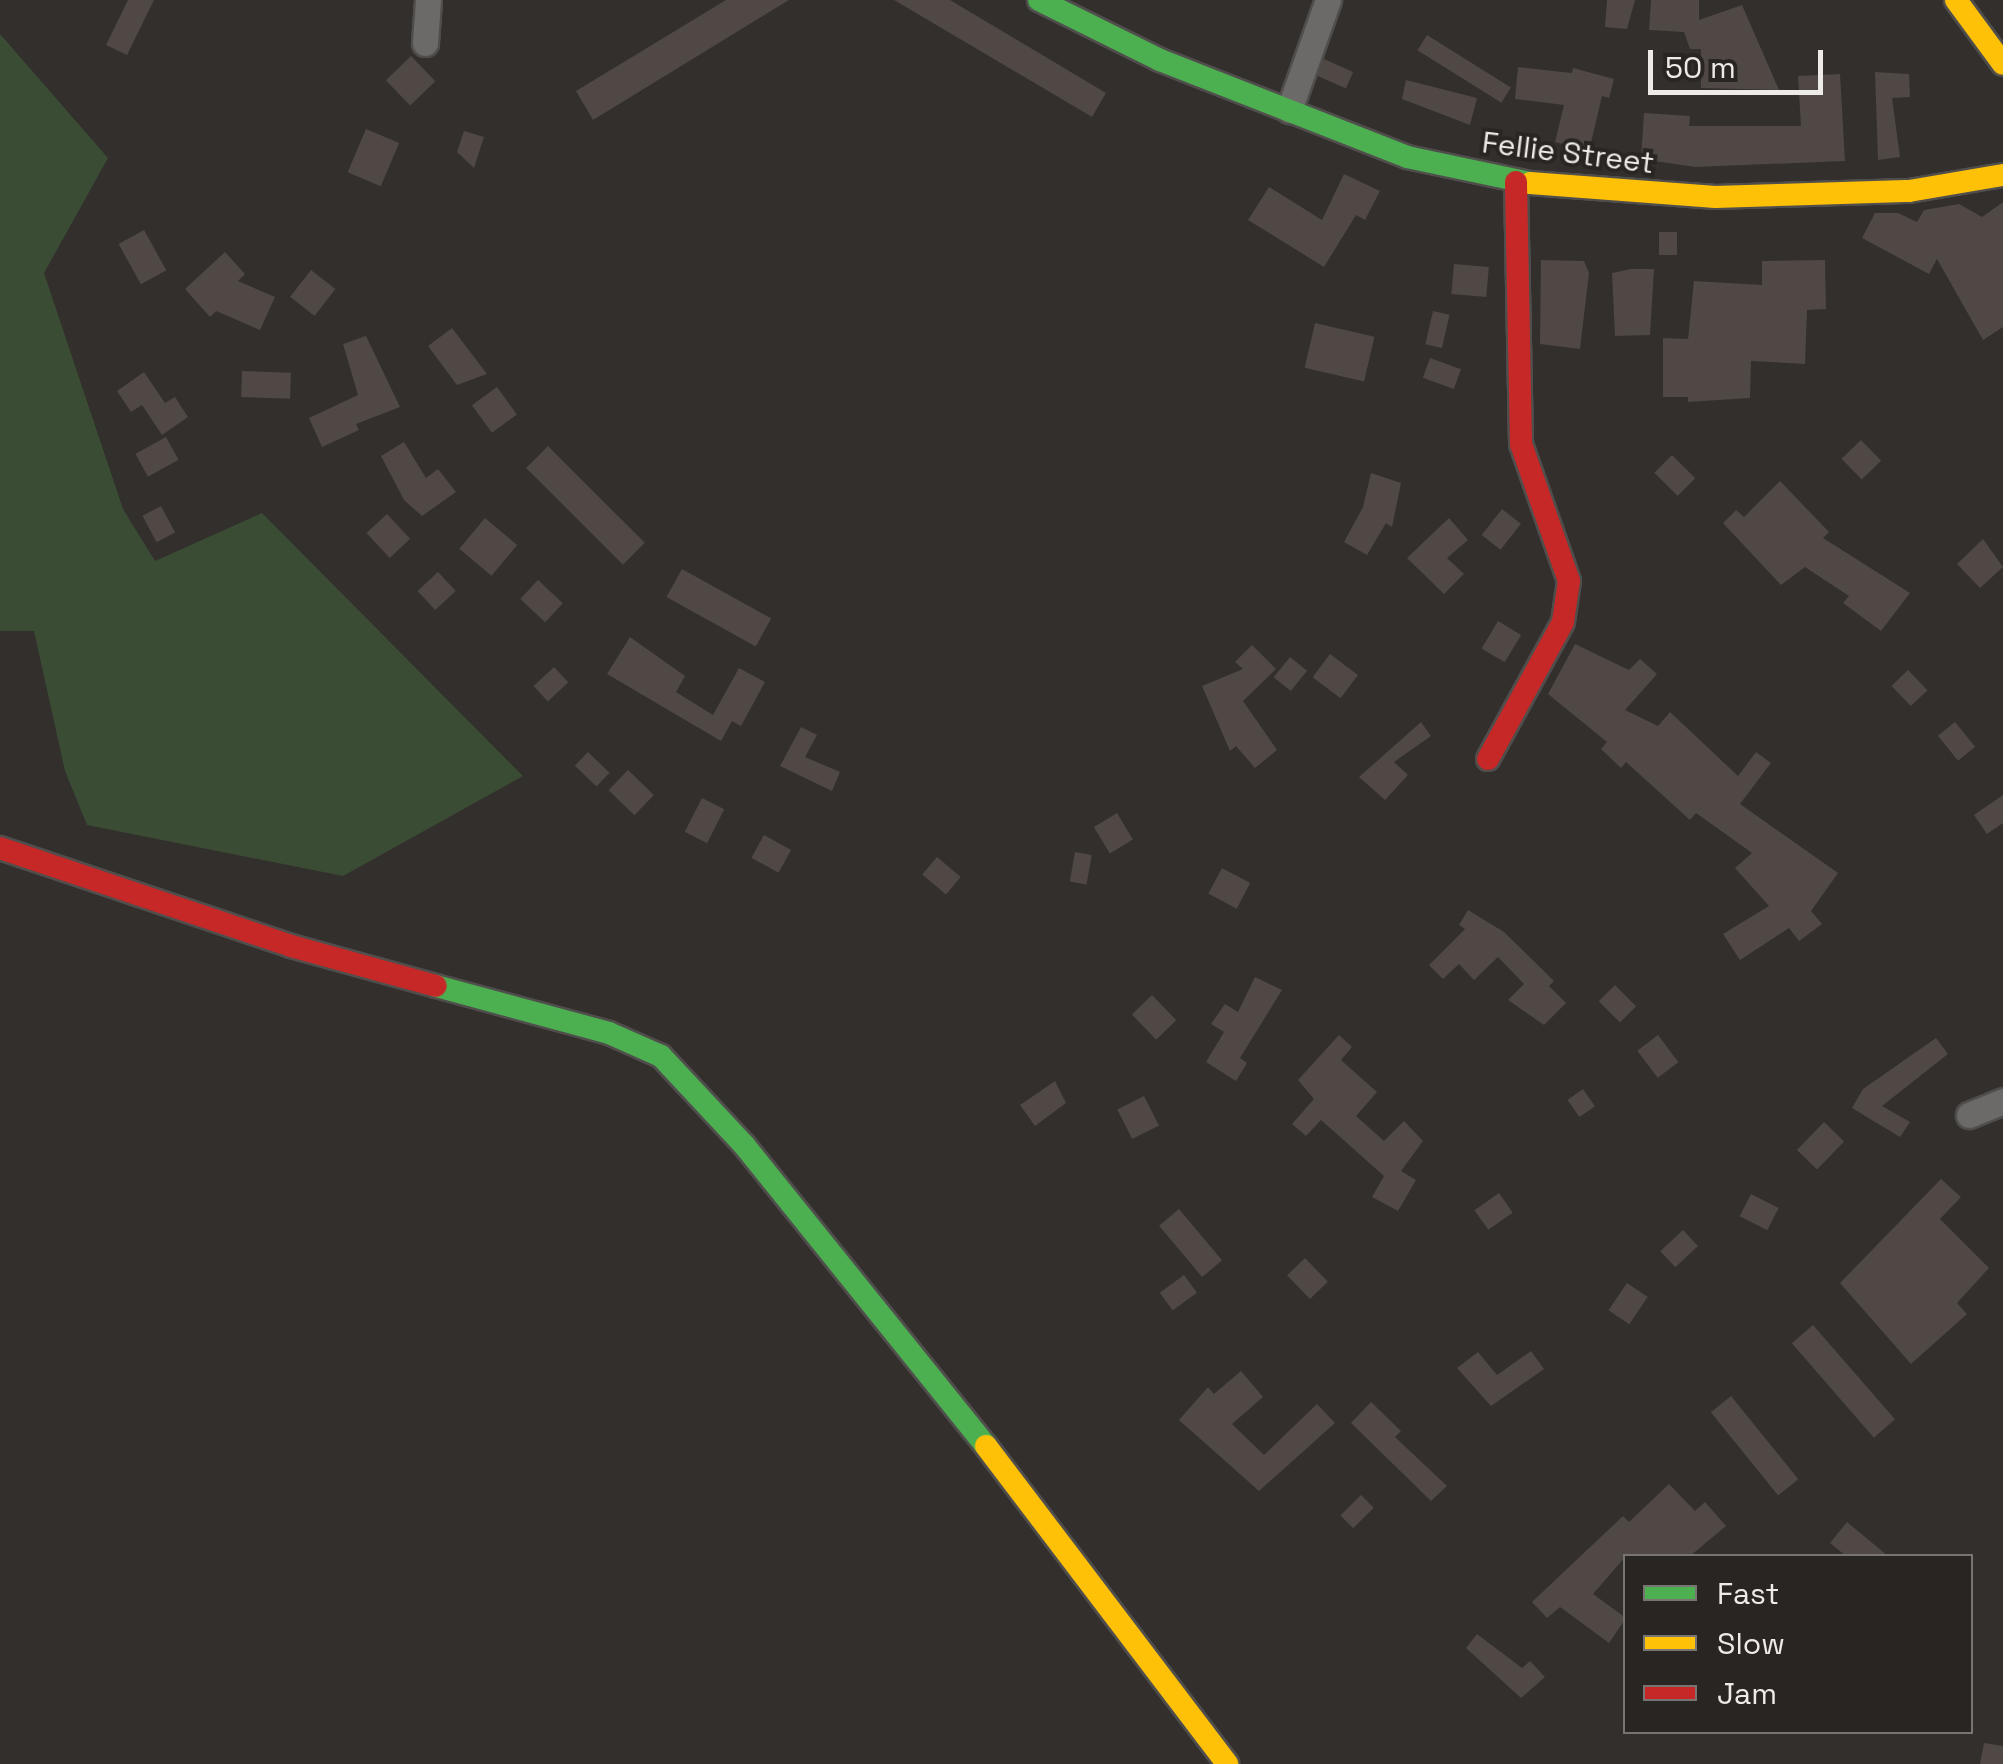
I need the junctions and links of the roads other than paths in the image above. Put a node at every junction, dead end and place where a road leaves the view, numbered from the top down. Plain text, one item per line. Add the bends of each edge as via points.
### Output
1 (428, 0) edge
2 (1038, 0) edge
3 (1328, 0) edge
4 (1956, 0) edge
5 (425, 43) dead end
6 (2003, 64) edge
7 (1289, 110) junction
8 (2003, 175) edge
9 (1516, 182) junction
10 (1488, 758) dead end
11 (0, 848) edge
12 (2003, 1102) edge
13 (1969, 1115) dead end
14 (1227, 1764) edge

1 - 5 street
2 - 7 street, Fellie Street via 1160,60
3 - 7 street
4 - 6 street
7 - 9 street, Fellie Street via 1407,157
8 - 9 street, Fellie Street via 1909,191 1714,197
9 - 10 street via 1521,444 1569,581 1563,622
11 - 14 street via 291,946 609,1033 660,1056 744,1145 921,1361
12 - 13 street

